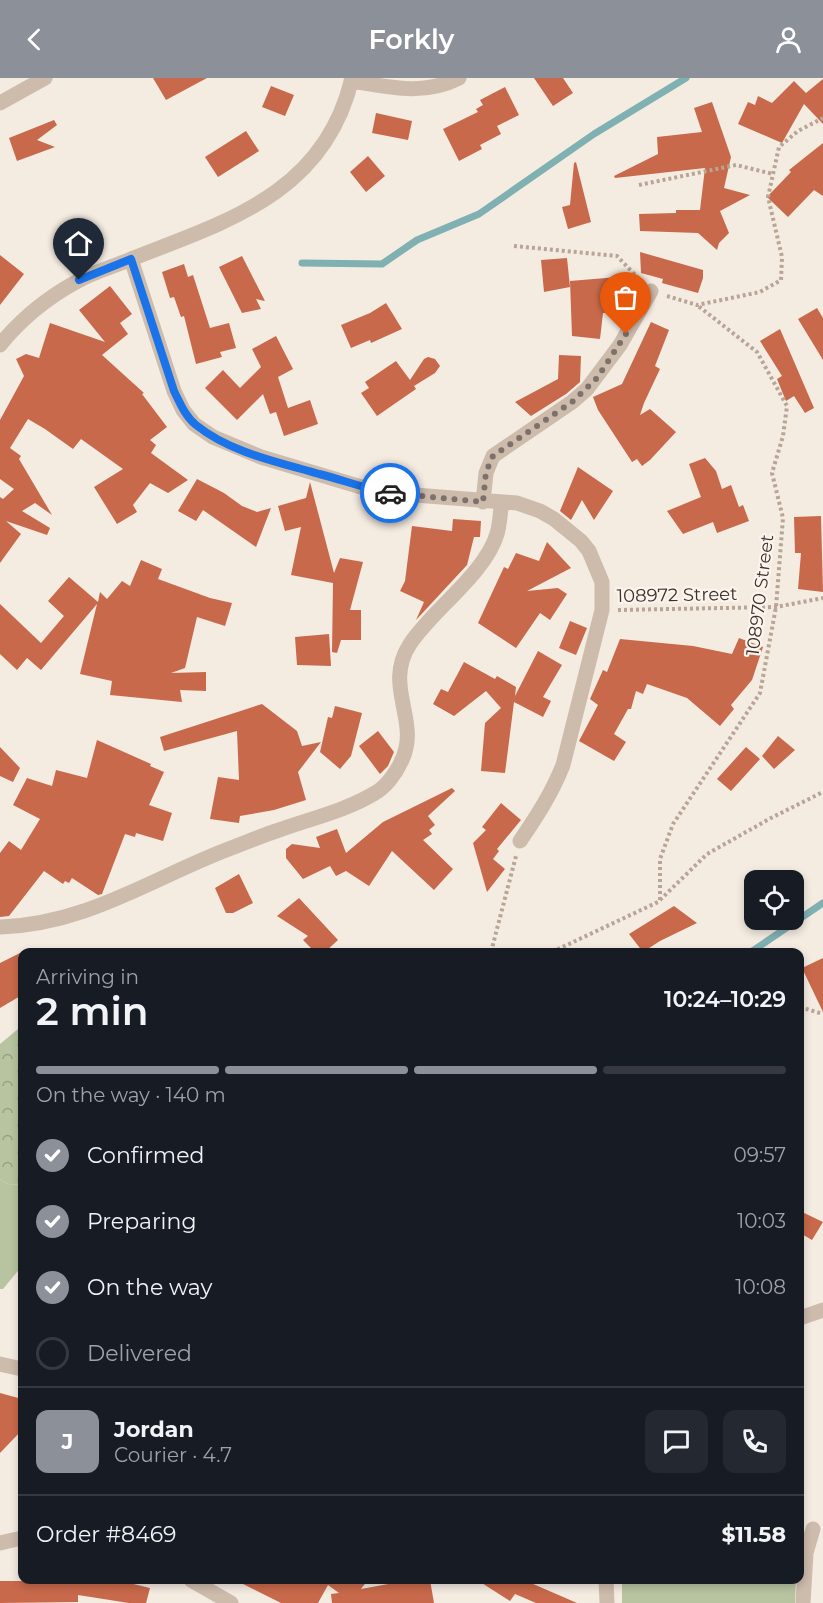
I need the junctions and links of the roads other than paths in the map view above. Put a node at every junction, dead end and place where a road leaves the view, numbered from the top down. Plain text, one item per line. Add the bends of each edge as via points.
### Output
1 (45, 78) edge
2 (459, 78) edge
3 (351, 79) edge
4 (0, 104) edge
5 (131, 259) junction
6 (651, 291) road end
7 (0, 345) edge
8 (483, 502) junction
9 (501, 502) junction
10 (520, 841) road end
11 (0, 927) edge
12 (823, 1310) edge
13 (804, 1317) edge
14 (0, 1364) edge
15 (18, 1368) edge
16 (813, 1529) dead end
17 (18, 1539) edge
18 (0, 1543) edge
19 (198, 1584) edge
20 (606, 1584) edge
21 (231, 1603) edge
22 (607, 1603) edge
23 (803, 1603) edge

1 - 4 street
2 - 3 street via 433,88 416,89
3 - 5 street via 339,117 326,140 307,166 280,190 222,223
5 - 7 street via 79,280 51,297
5 - 8 street via 174,391 194,424 261,458 368,489
6 - 8 street via 620,345 587,389 493,456 486,472
8 - 9 street
9 - 10 street via 517,503 554,519 589,551 602,582 602,610 563,765 546,803
9 - 11 street via 497,534 490,548 458,591 419,632 401,661 398,676 408,730 407,747 392,777 377,793 223,851 106,905 60,920
12 - 13 street
14 - 15 street
16 - 23 street via 806,1553
17 - 18 street
19 - 21 street
20 - 22 street

